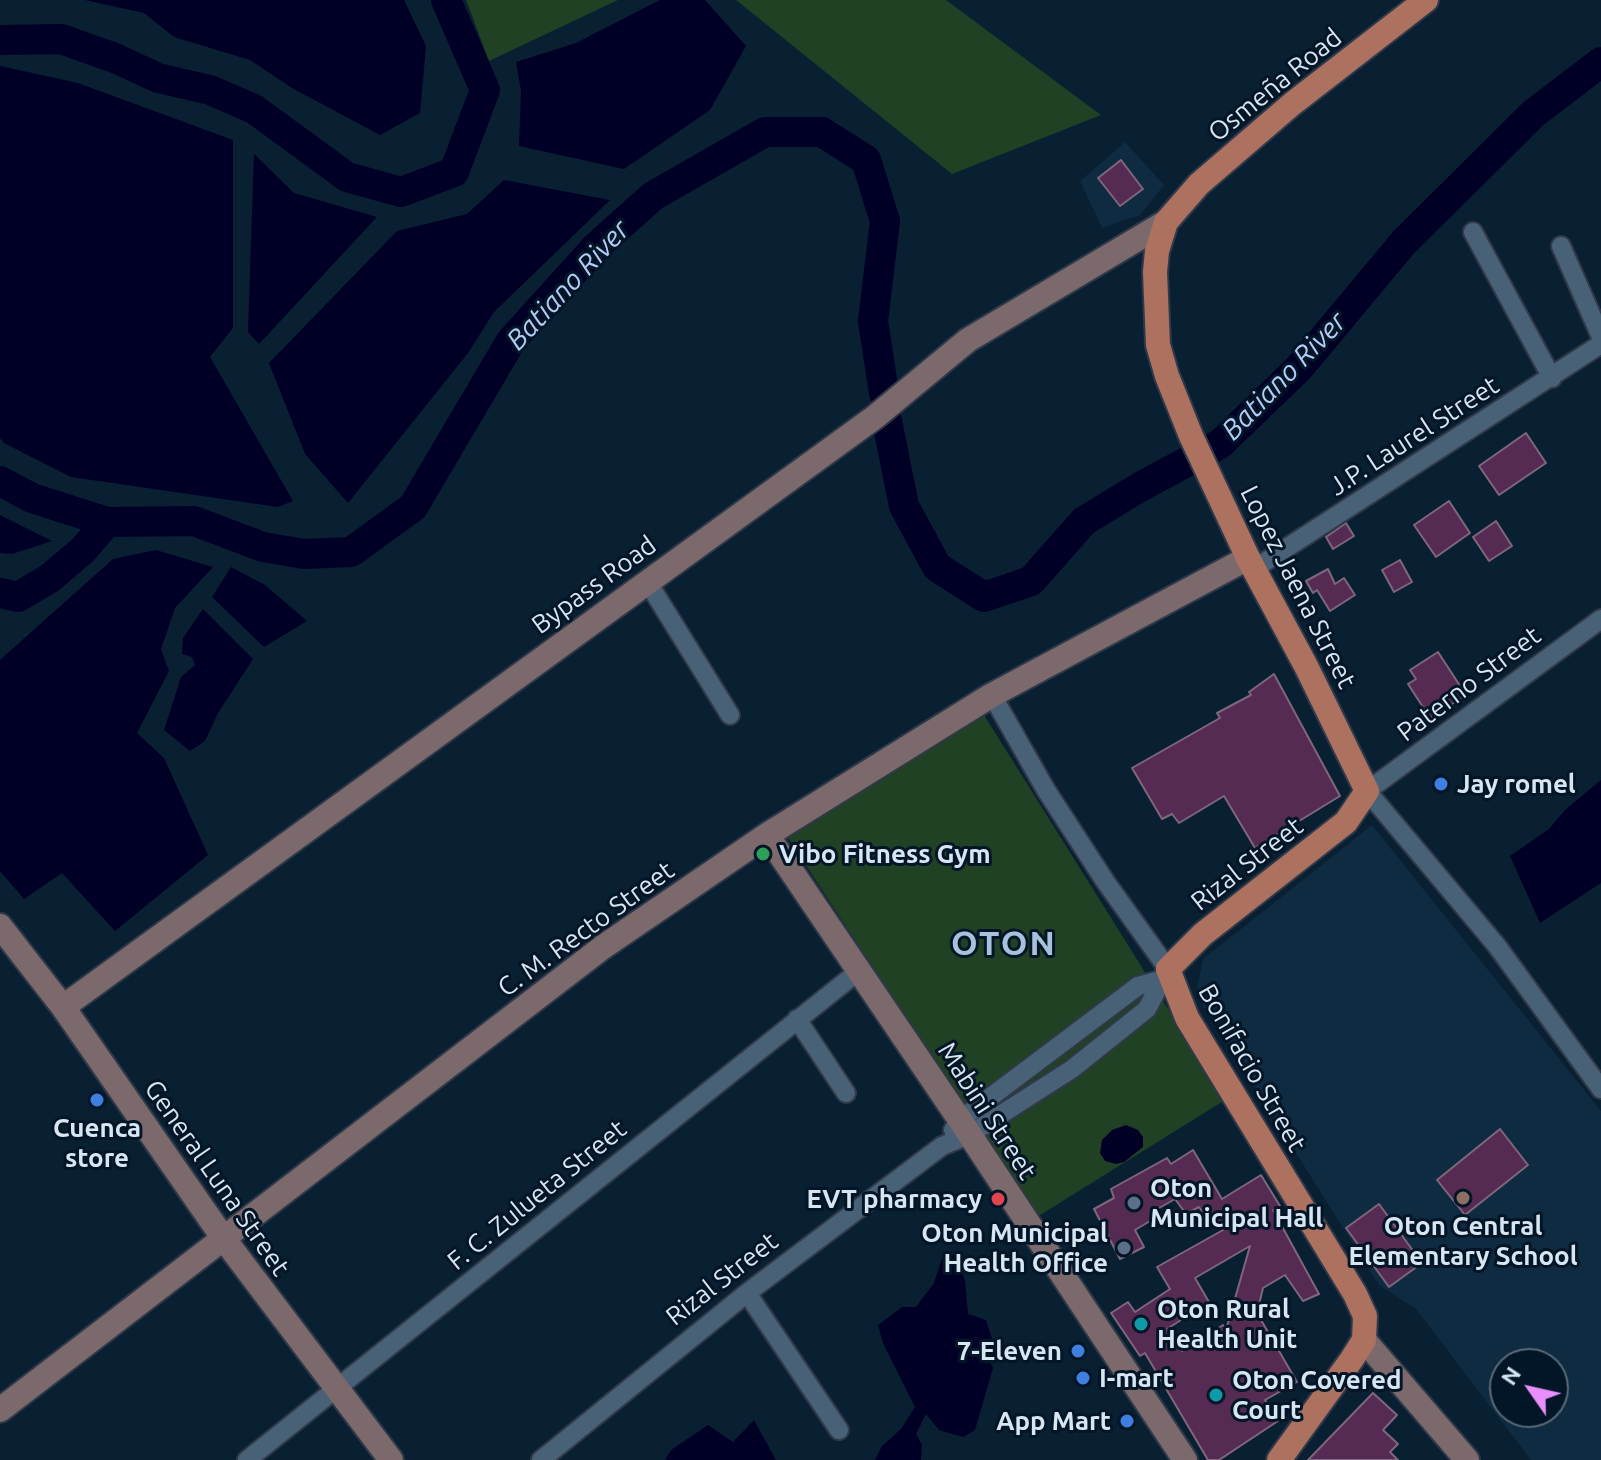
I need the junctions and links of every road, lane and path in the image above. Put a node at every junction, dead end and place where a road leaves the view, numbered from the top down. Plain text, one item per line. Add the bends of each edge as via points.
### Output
1 (1426, 0) edge
2 (1166, 222) junction
3 (1473, 232) dead end
4 (1561, 246) dead end
5 (1601, 337) edge
6 (1601, 344) edge
7 (1552, 378) junction
8 (1251, 563) junction
9 (647, 581) junction
10 (1601, 619) edge
11 (992, 695) junction
12 (730, 715) dead end
13 (1367, 791) junction
14 (767, 835) junction
15 (0, 926) edge
16 (860, 970) junction
17 (1164, 975) junction
18 (63, 1007) junction
19 (797, 1019) junction
20 (1601, 1089) edge
21 (846, 1093) dead end
22 (964, 1128) junction
23 (224, 1239) junction
24 (747, 1293) junction
25 (1364, 1340) junction
26 (337, 1390) junction
27 (0, 1410) edge
28 (839, 1430) dead end
29 (247, 1460) edge
30 (391, 1460) edge
31 (541, 1460) edge
32 (1185, 1460) edge
33 (1279, 1460) edge
34 (1467, 1460) edge

1 - 2 main road, Osmeña Road via 1292,104 1199,184
2 - 8 main road, Lopez Jaena Street via 1155,272 1157,333 1167,376
2 - 9 street, Bypass Road via 968,340 875,417
3 - 7 street
4 - 5 street
6 - 7 street, J.P. Laurel Street
7 - 8 street, J.P. Laurel Street
8 - 11 street, C. M. Recto Street
8 - 13 main road, Lopez Jaena Street
9 - 12 street
9 - 18 street, Bypass Road
10 - 13 street, Paterno Street
11 - 14 street, C. M. Recto Street
11 - 17 street, Bonifacio Street
13 - 17 main road, Rizal Street via 1346,822 1203,934
13 - 20 street via 1497,946
14 - 16 street, Mabini Street
14 - 23 street, C. M. Recto Street via 603,947
15 - 18 street, General Luna Street
16 - 19 street, F. C. Zulueta Street
16 - 22 street, Mabini Street
17 - 22 street, Rizal Street via 1138,986
17 - 22 street, Rizal Street via 1147,1009 1072,1069
17 - 25 main road, Bonifacio Street via 1355,1294 1365,1316
18 - 23 street, General Luna Street
19 - 21 street
19 - 26 street, F. C. Zulueta Street
22 - 24 street, Rizal Street
22 - 32 street, Mabini Street
23 - 26 street, General Luna Street
23 - 27 street, C. M. Recto Street
24 - 28 street
24 - 31 street, Rizal Street
25 - 33 main road
25 - 34 street
26 - 29 street, F. C. Zulueta Street
26 - 30 street, General Luna Street

